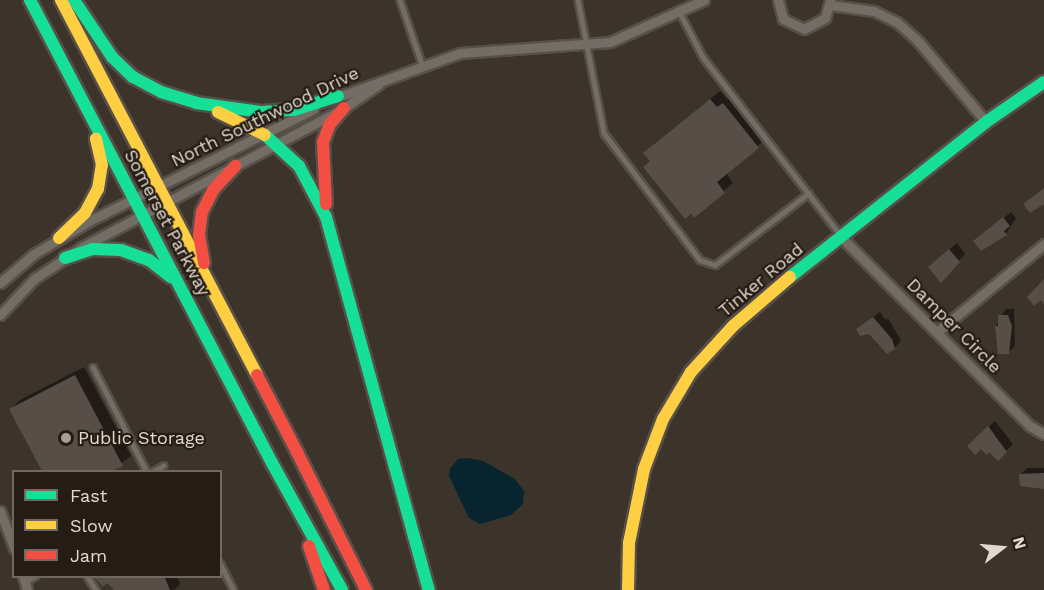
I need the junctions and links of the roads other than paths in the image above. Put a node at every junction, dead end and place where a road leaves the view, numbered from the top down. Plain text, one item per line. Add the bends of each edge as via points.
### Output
1 (30, 0) edge
2 (61, 0) edge
3 (74, 0) edge
4 (400, 0) edge
5 (578, 0) edge
6 (704, 0) edge
7 (778, 0) edge
8 (830, 2) edge
9 (679, 11) junction
10 (587, 47) junction
11 (422, 63) junction
12 (386, 80) junction
13 (1044, 82) edge
14 (338, 96) junction
15 (196, 103) junction
16 (85, 106) junction
17 (344, 108) junction
18 (986, 122) junction
19 (265, 135) junction
20 (277, 144) junction
21 (235, 166) junction
22 (159, 187) junction
23 (809, 193) junction
24 (134, 199) junction
25 (166, 202) junction
26 (142, 215) junction
27 (59, 238) junction
28 (842, 238) junction
29 (1044, 244) edge
30 (337, 254) junction
31 (65, 258) junction
32 (0, 283) edge
33 (182, 290) junction
34 (213, 290) junction
35 (0, 315) edge
36 (937, 332) junction
37 (93, 367) dead end
38 (1044, 434) edge
39 (272, 463) junction
40 (163, 466) dead end
41 (146, 470) edge
42 (154, 470) edge
43 (0, 511) edge
44 (12, 543) edge
45 (222, 567) edge
46 (234, 590) edge
47 (324, 590) edge
48 (342, 590) edge
49 (366, 590) edge
50 (429, 590) edge
51 (628, 590) edge

1 - 16 main road, Somerset Parkway
2 - 22 main road, Somerset Parkway
3 - 15 main road via 105,49 126,71 152,88
4 - 11 lane
5 - 10 lane
6 - 9 street, North Southwood Drive
7 - 8 street via 783,19 804,29 822,22
8 - 18 street via 874,11 897,22 918,41
9 - 10 street, North Southwood Drive via 623,38
9 - 23 lane via 703,57
10 - 11 street, North Southwood Drive via 478,50
10 - 23 lane via 604,133 706,265 715,265
11 - 12 street, North Southwood Drive
12 - 14 street, North Southwood Drive
12 - 17 street, North Southwood Drive
13 - 18 main road, Tinker Road
14 - 15 main road via 275,112
14 - 19 street, North Southwood Drive
15 - 19 main road
16 - 24 main road, Somerset Parkway
16 - 27 main road via 100,153 100,183 85,213
17 - 20 street, North Southwood Drive
17 - 30 main road via 328,127 322,153 325,196
18 - 28 main road, Tinker Road
19 - 20 main road
19 - 22 street, North Southwood Drive
20 - 21 street, North Southwood Drive
20 - 30 main road via 299,166 314,190
21 - 25 street, North Southwood Drive
21 - 34 main road via 210,196 200,223 202,254
22 - 24 street, North Southwood Drive
22 - 25 main road, Somerset Parkway
23 - 28 lane
24 - 26 main road, Somerset Parkway
24 - 27 street, North Southwood Drive
25 - 26 street, North Southwood Drive
25 - 34 main road, Somerset Parkway
26 - 31 street, North Southwood Drive
26 - 33 main road, Somerset Parkway
27 - 32 street, North Southwood Drive
28 - 36 street, Damper Circle
28 - 51 main road, Tinker Road via 733,326 678,390 652,444 640,486 628,543
29 - 36 street
30 - 50 main road
31 - 33 main road via 99,249 129,251 156,264
31 - 35 street, North Southwood Drive via 26,285
33 - 39 main road, Somerset Parkway
34 - 49 main road, Somerset Parkway
36 - 38 street, Damper Circle via 1030,426
37 - 41 lane
39 - 47 main road
39 - 48 main road
40 - 42 lane
43 - 44 street
45 - 46 lane

